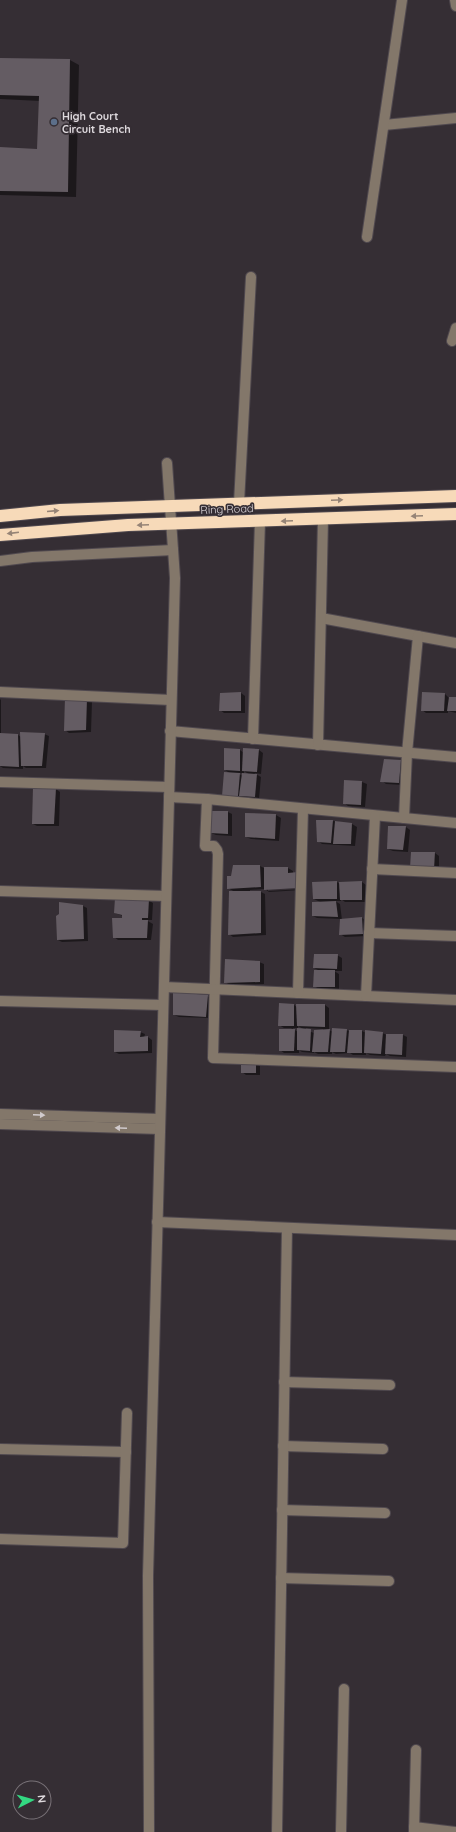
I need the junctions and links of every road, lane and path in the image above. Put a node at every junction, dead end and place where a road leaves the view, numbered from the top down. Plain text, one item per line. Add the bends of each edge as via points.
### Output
1 (402, 0) edge
2 (455, 0) edge
3 (456, 6) edge
4 (456, 118) edge
5 (384, 125) junction
6 (367, 237) dead end
7 (251, 276) dead end
8 (456, 328) edge
9 (452, 341) dead end
10 (167, 463) dead end
11 (456, 496) edge
12 (239, 504) junction
13 (170, 506) junction
14 (456, 514) edge
15 (0, 516) edge
16 (323, 519) junction
17 (260, 521) junction
18 (171, 524) junction
19 (0, 535) edge
20 (173, 550) junction
21 (0, 561) edge
22 (321, 618) junction
23 (418, 636) junction
24 (456, 644) edge
25 (0, 692) edge
26 (171, 700) junction
27 (170, 731) junction
28 (253, 739) junction
29 (318, 745) junction
30 (407, 753) junction
31 (456, 757) edge
32 (0, 782) edge
33 (169, 792) junction
34 (207, 799) junction
35 (303, 809) junction
36 (375, 816) junction
37 (404, 818) junction
38 (456, 823) edge
39 (372, 868) junction
40 (456, 873) edge
41 (0, 891) edge
42 (166, 896) junction
43 (369, 933) junction
44 (456, 936) edge
45 (164, 987) junction
46 (214, 989) junction
47 (298, 993) junction
48 (366, 996) junction
49 (456, 1000) edge
50 (0, 1001) edge
51 (163, 1005) junction
52 (456, 1067) edge
53 (0, 1114) edge
54 (0, 1124) edge
55 (160, 1124) junction
56 (157, 1222) junction
57 (286, 1228) junction
58 (456, 1235) edge
59 (284, 1382) junction
60 (390, 1384) dead end
61 (127, 1413) dead end
62 (283, 1446) junction
63 (0, 1449) edge
64 (383, 1449) dead end
65 (126, 1452) junction
66 (282, 1510) junction
67 (385, 1513) dead end
68 (0, 1539) edge
69 (281, 1578) junction
70 (389, 1581) dead end
71 (344, 1689) dead end
72 (416, 1750) dead end
73 (414, 1829) edge
74 (149, 1832) edge
75 (277, 1832) edge
76 (341, 1832) edge
77 (455, 1832) edge

1 - 5 street
2 - 3 street
4 - 5 street
5 - 6 street
7 - 12 street
8 - 9 street
10 - 13 street
12 -> 11 highway, Ring Road
12 - 13 highway, Ring Road
15 -> 13 highway, Ring Road via 60,510
13 - 18 street
14 -> 16 highway, Ring Road
16 -> 17 highway, Ring Road
16 - 22 street
17 - 18 highway, Ring Road
17 - 28 street
18 -> 19 highway, Ring Road
18 - 20 street
20 - 21 street
20 - 26 street
22 - 23 street
22 - 29 street
23 - 24 street
23 - 30 street
25 - 26 street
26 - 27 street
27 - 28 street
27 - 33 street
28 - 29 street
29 - 30 street
30 - 31 street
30 - 37 street
32 - 33 street
33 - 34 street
33 - 42 street
34 - 35 street
34 - 46 street via 205,846 214,846 218,854
35 - 36 street
35 - 47 street
36 - 37 street
36 - 39 street
37 - 38 street
39 - 40 street
39 - 43 street
41 - 42 street
42 - 45 street
43 - 44 street
43 - 48 street
45 - 46 street
45 - 51 street
46 - 47 street
46 - 52 street via 213,1058
47 - 48 street
48 - 49 street
50 - 51 street
51 - 55 street
53 -> 55 street
55 -> 54 street
55 - 56 street
56 - 57 street
56 - 74 street via 148,1576
57 - 58 street
57 - 59 street
59 - 60 street
59 - 62 street
61 - 65 street
62 - 64 street
62 - 66 street
63 - 65 street
65 - 68 street via 123,1543
66 - 67 street
66 - 69 street
69 - 70 street
69 - 75 street
71 - 76 street
72 - 73 street
73 - 77 street

